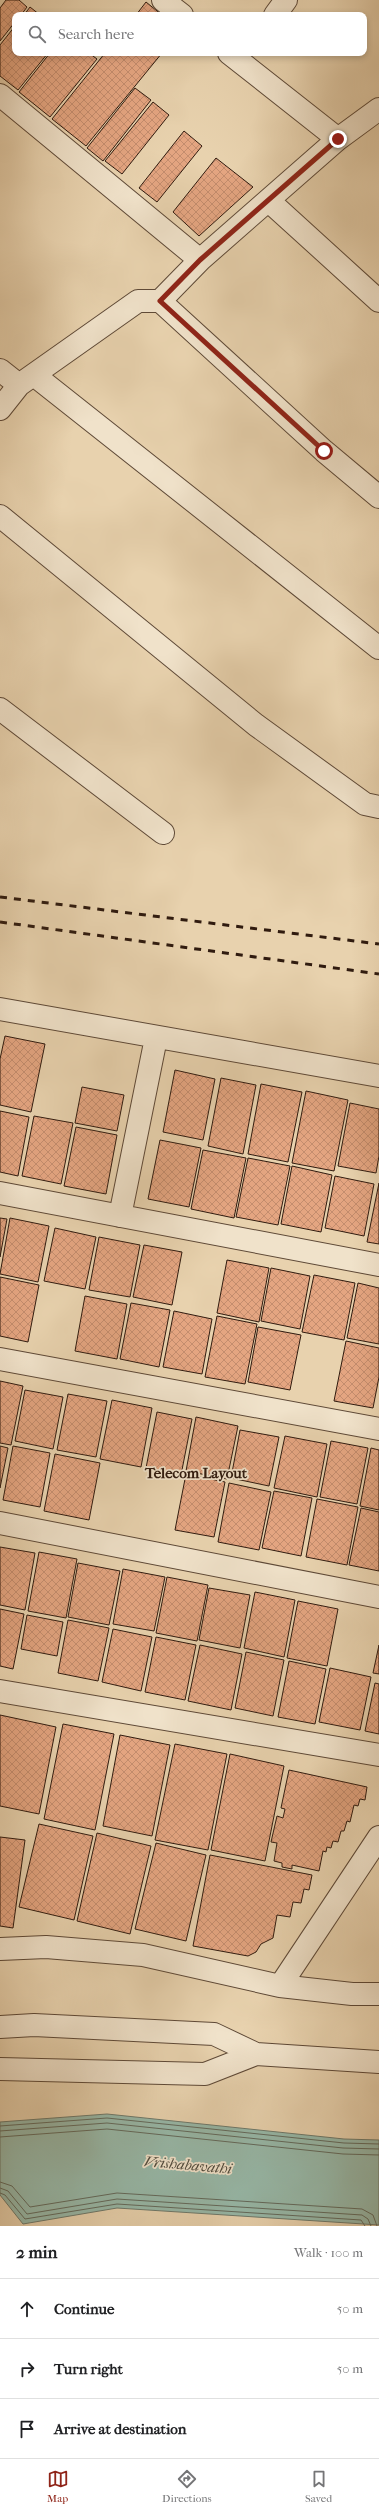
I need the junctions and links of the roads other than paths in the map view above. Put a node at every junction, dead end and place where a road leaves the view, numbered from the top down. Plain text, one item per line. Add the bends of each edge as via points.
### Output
1 (163, 0) edge
2 (286, 0) edge
3 (178, 12) edge
4 (277, 12) edge
5 (238, 56) edge
6 (0, 95) edge
7 (379, 109) edge
8 (338, 139) junction
9 (269, 201) junction
10 (200, 260) junction
11 (160, 301) junction
12 (379, 301) edge
13 (0, 370) edge
14 (27, 380) junction
15 (0, 409) edge
16 (379, 497) edge
17 (0, 516) edge
18 (379, 648) edge
19 (0, 709) edge
20 (379, 807) edge
21 (163, 833) dead end
22 (0, 1009) edge
23 (156, 1038) junction
24 (379, 1076) edge
25 (0, 1193) edge
26 (120, 1216) junction
27 (379, 1265) edge
28 (0, 1359) edge
29 (379, 1429) edge
30 (0, 1523) edge
31 (379, 1597) edge
32 (0, 1691) edge
33 (379, 1755) edge
34 (379, 1837) edge
35 (0, 1949) edge
36 (280, 1986) junction
37 (379, 1994) edge
38 (0, 2027) edge
39 (256, 2054) junction
40 (379, 2062) edge
41 (0, 2069) edge

1 - 3 street
2 - 4 street
5 - 8 street
6 - 10 street
7 - 8 street
8 - 9 street
9 - 10 street
9 - 12 street
10 - 11 street
11 - 14 street via 138,301
11 - 16 street via 324,451
13 - 14 street
14 - 15 street
14 - 18 street
17 - 20 street via 256,725 365,804
19 - 21 street
22 - 23 street
23 - 24 street
23 - 26 street
25 - 26 street
26 - 27 street
28 - 29 street
30 - 31 street
32 - 33 street
34 - 36 street
35 - 36 street via 46,1947 142,1956
36 - 37 street via 352,1994
38 - 39 street via 34,2025 214,2034
39 - 40 street
39 - 41 street via 205,2074

